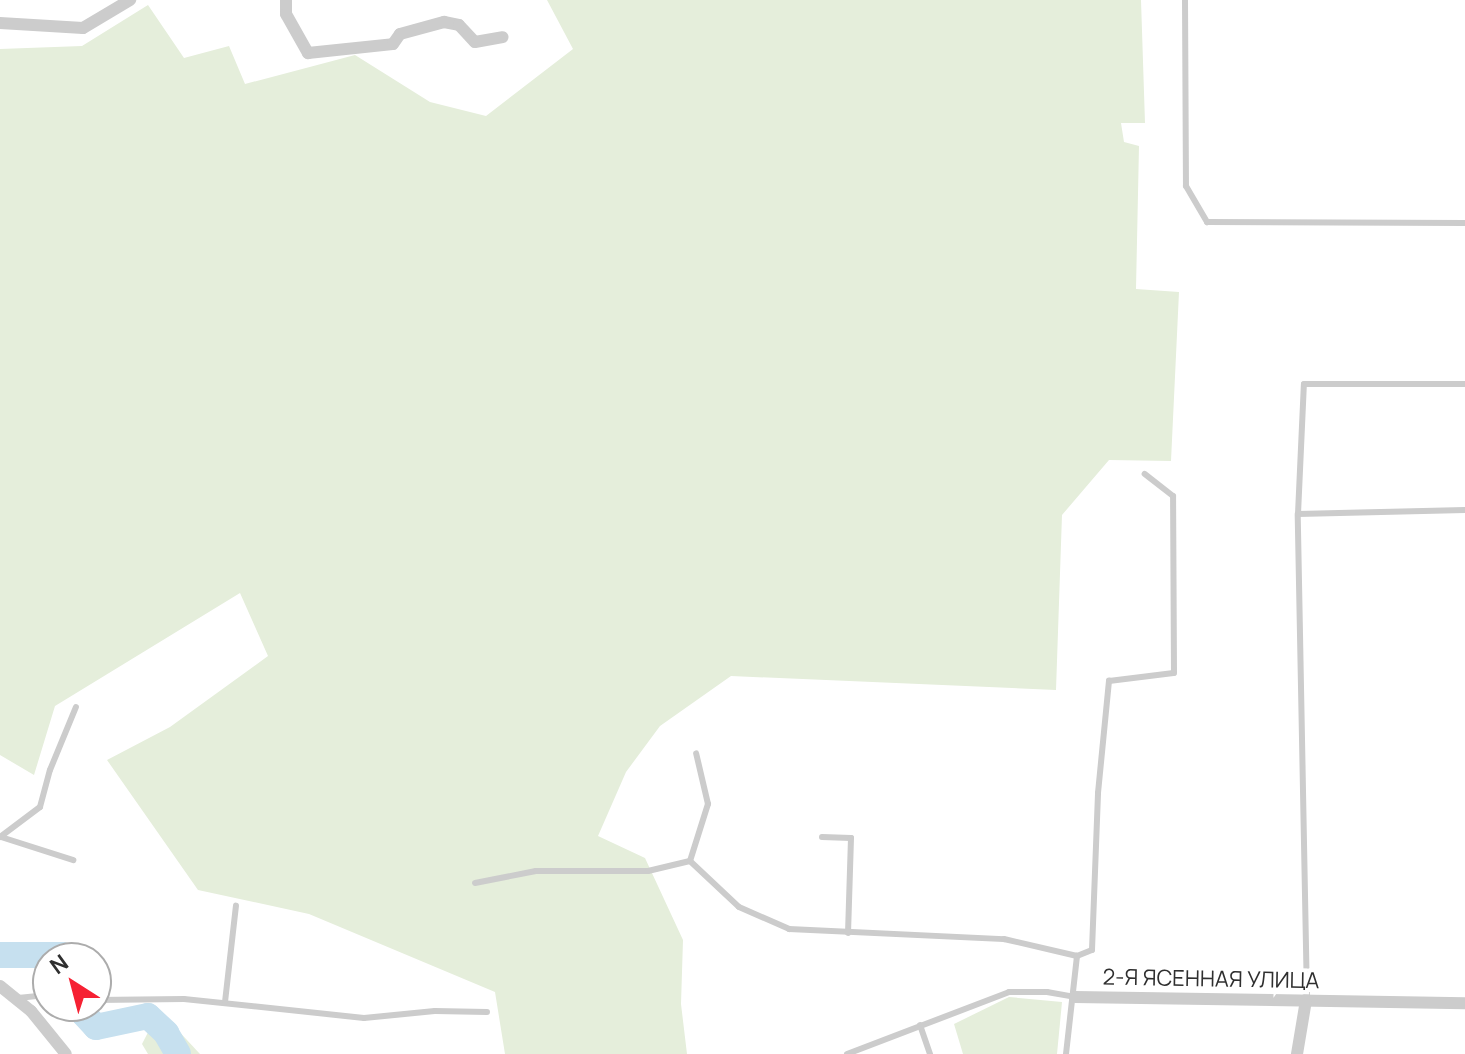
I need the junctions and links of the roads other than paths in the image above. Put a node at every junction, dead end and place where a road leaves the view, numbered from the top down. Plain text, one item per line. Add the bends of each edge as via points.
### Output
1 (130, 0) edge
2 (286, 0) edge
3 (1185, 0) edge
4 (0, 23) edge
5 (503, 37) dead end
6 (1465, 223) edge
7 (1465, 384) edge
8 (1145, 474) dead end
9 (1465, 510) edge
10 (1298, 514) junction
11 (76, 707) dead end
12 (696, 753) dead end
13 (0, 837) edge
14 (822, 837) dead end
15 (73, 860) dead end
16 (690, 861) junction
17 (475, 883) dead end
18 (236, 906) dead end
19 (848, 933) junction
20 (1077, 956) junction
21 (0, 986) edge
22 (32, 996) edge
23 (1075, 997) junction
24 (15, 998) junction
25 (112, 1000) edge
26 (1306, 1000) junction
27 (225, 1002) junction
28 (1465, 1003) edge
29 (487, 1012) dead end
30 (920, 1025) junction
31 (66, 1054) edge
32 (847, 1054) edge
33 (930, 1054) edge
34 (1066, 1054) edge
35 (1297, 1054) edge

1 - 4 street via 83,28
2 - 5 street via 286,14 308,53 393,44 400,34 444,22 459,25 475,42
3 - 6 lane via 1186,186 1207,222
7 - 10 lane via 1304,384
8 - 20 lane via 1173,496 1174,673 1109,681 1092,950
9 - 10 lane
10 - 26 lane
11 - 13 lane via 40,807
12 - 16 lane via 708,804
13 - 15 lane
14 - 19 lane via 851,838
16 - 17 lane via 648,871 536,871
16 - 19 lane, 2-Я ЯСЕННАЯ УЛИЦА via 739,907 766,921 813,933
18 - 27 lane
19 - 20 lane, 2-Я ЯСЕННАЯ УЛИЦА via 1004,939
20 - 23 lane, 2-Я ЯСЕННАЯ УЛИЦА
21 - 24 street
22 - 24 lane
23 - 26 street, 2-Я ЯСЕННАЯ УЛИЦА
23 - 30 lane via 1009,992
23 - 34 lane
24 - 31 street
25 - 27 lane
26 - 28 street, 2-Я ЯСЕННАЯ УЛИЦА
26 - 35 street
27 - 29 lane via 364,1018
30 - 32 lane
30 - 33 lane

